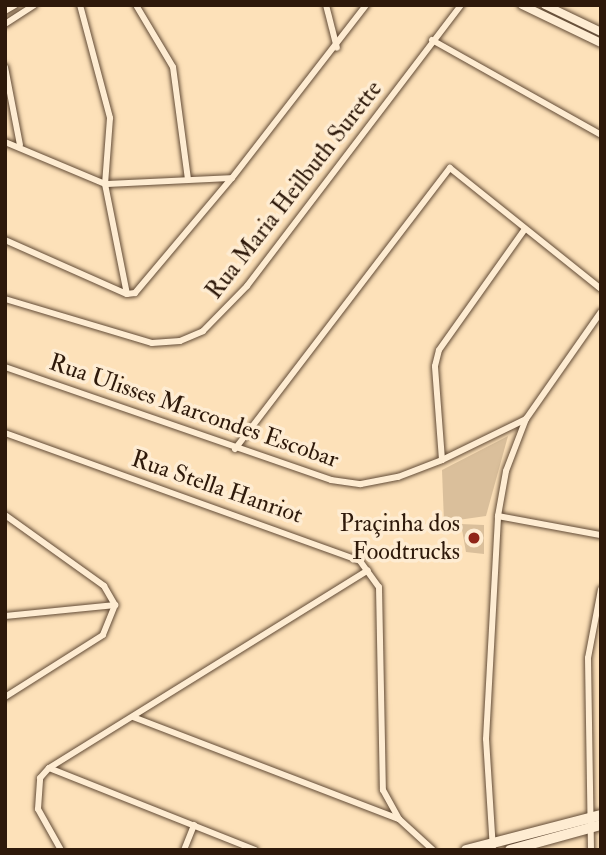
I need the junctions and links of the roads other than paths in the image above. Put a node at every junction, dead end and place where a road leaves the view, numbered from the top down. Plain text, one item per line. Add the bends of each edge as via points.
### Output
1 (15, 5) edge
2 (34, 5) edge
3 (80, 5) edge
4 (136, 5) edge
5 (327, 5) edge
6 (366, 5) edge
7 (460, 5) edge
8 (522, 5) edge
9 (545, 5) edge
10 (5, 11) edge
11 (5, 24) edge
12 (600, 37) edge
13 (432, 40) junction
14 (337, 48) junction
15 (5, 67) edge
16 (601, 135) edge
17 (5, 142) edge
18 (20, 145) junction
19 (232, 178) junction
20 (188, 179) junction
21 (104, 184) junction
22 (525, 229) junction
23 (5, 240) edge
24 (601, 289) edge
25 (127, 294) junction
26 (5, 299) edge
27 (601, 312) edge
28 (5, 367) edge
29 (526, 419) junction
30 (5, 433) edge
31 (235, 449) junction
32 (442, 460) junction
33 (5, 516) edge
34 (498, 516) junction
35 (601, 535) edge
36 (368, 570) junction
37 (601, 589) edge
38 (115, 605) junction
39 (5, 616) edge
40 (5, 697) edge
41 (133, 717) junction
42 (49, 768) junction
43 (399, 819) junction
44 (596, 821) edge
45 (194, 825) junction
46 (493, 847) edge
47 (61, 850) edge
48 (184, 850) edge
49 (255, 850) edge
50 (433, 850) edge
51 (466, 850) edge
52 (510, 850) edge
53 (591, 850) edge

1 - 10 street
2 - 11 street
3 - 21 street via 110,118
4 - 20 street via 173,67
5 - 14 street
6 - 14 street
7 - 13 street, Rua Maria Heilbuth Surette
8 - 12 street
9 - 12 street
13 - 16 street
13 - 26 street, Rua Maria Heilbuth Surette via 256,275 203,331 180,341 152,343
14 - 19 street
15 - 18 street
17 - 18 street
18 - 21 street
19 - 20 street
19 - 25 street via 135,293
20 - 21 street
21 - 25 street
22 - 24 street
22 - 31 street via 450,168
22 - 32 street via 439,350 435,366
23 - 25 street
27 - 29 street
28 - 31 street, Rua Ulisses Marcondes Escobar
29 - 32 street, Rua Ulisses Marcondes Escobar
29 - 34 street via 506,471
30 - 36 street, Rua Stella Hanriot via 350,554
31 - 32 street, Rua Ulisses Marcondes Escobar via 331,480 361,484 398,477
33 - 38 street via 104,586
34 - 35 street
34 - 46 street via 486,739
36 - 41 street
36 - 43 street via 379,587 383,790
37 - 44 street via 589,659
38 - 39 street
38 - 40 street via 103,635
41 - 42 street
41 - 43 street
42 - 45 street
42 - 47 street via 40,778 38,809
43 - 50 street
44 - 46 main road
44 - 52 main road
44 - 53 street
45 - 48 street
45 - 49 street
46 - 51 main road

